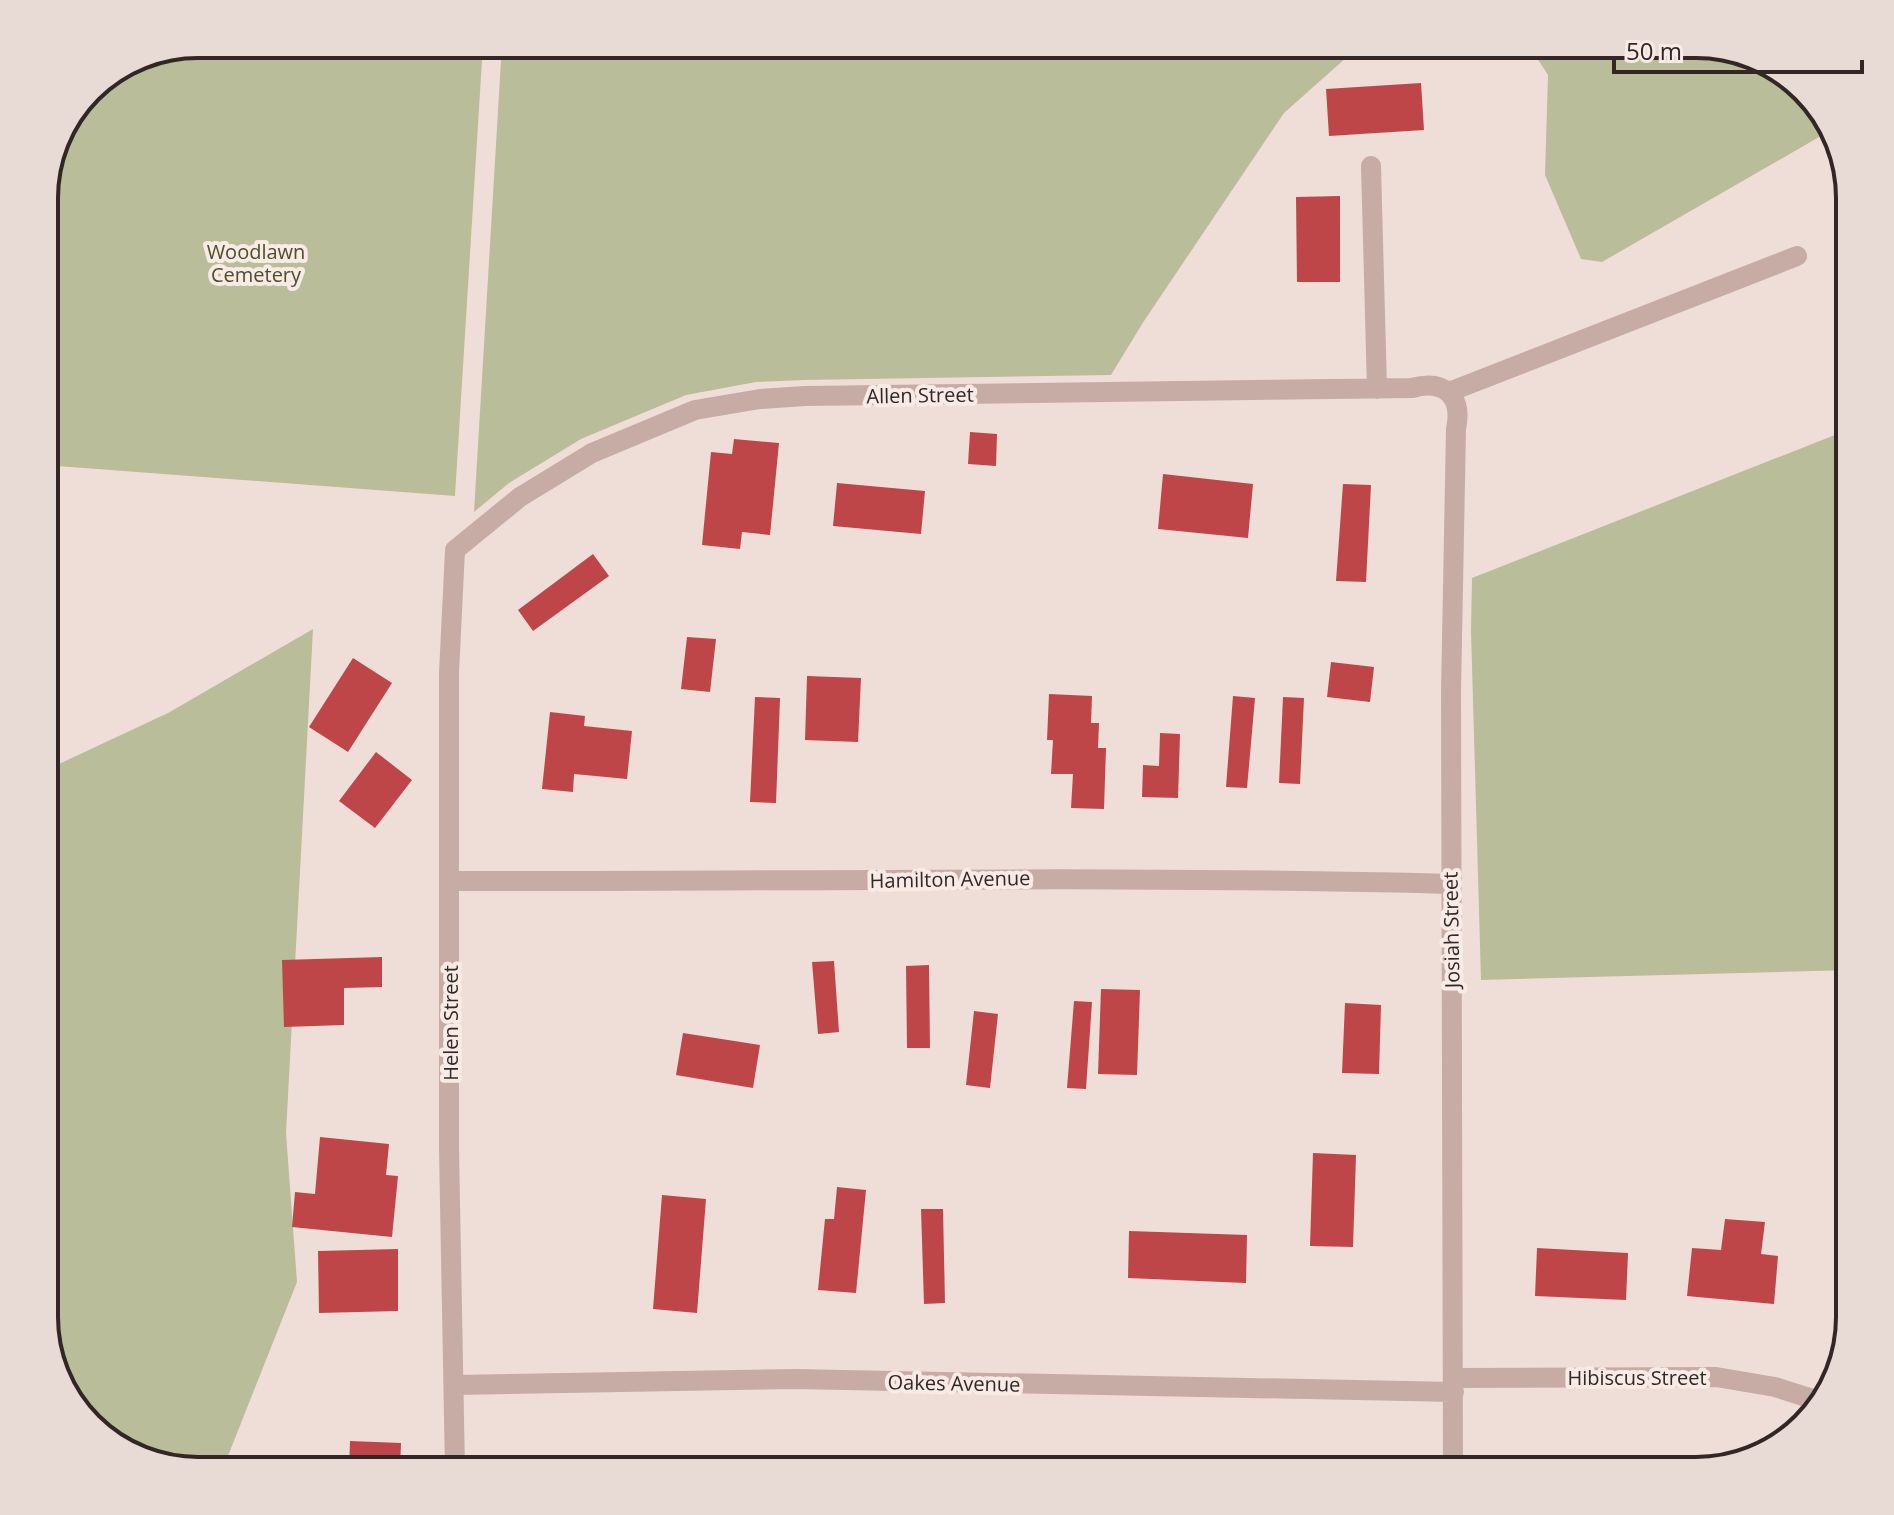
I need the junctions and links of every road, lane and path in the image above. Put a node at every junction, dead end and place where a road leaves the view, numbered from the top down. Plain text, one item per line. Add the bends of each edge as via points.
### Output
1 (1371, 166) dead end
2 (1797, 256) dead end
3 (1377, 389) junction
4 (1449, 392) junction
5 (454, 575) joint
6 (450, 881) junction
7 (1451, 884) junction
8 (455, 1385) junction
9 (1454, 1385) junction
10 (1809, 1398) edge
11 (455, 1457) edge
12 (1453, 1457) edge

1 - 3 street
2 - 4 street
3 - 4 street, Allen Street via 1426,384
3 - 5 street, Allen Street via 805,396 695,410 592,453 520,497 455,550
4 - 7 street, Josiah Street via 1459,415
5 - 6 street, Helen Street
6 - 7 street, Hamilton Avenue via 1122,878
6 - 8 street, Helen Street
7 - 9 street, Josiah Street
8 - 9 street, Oakes Avenue via 795,1379
8 - 11 street, Helen Street
9 - 10 street, Hibiscus Street via 1716,1377
9 - 12 street, Josiah Street

